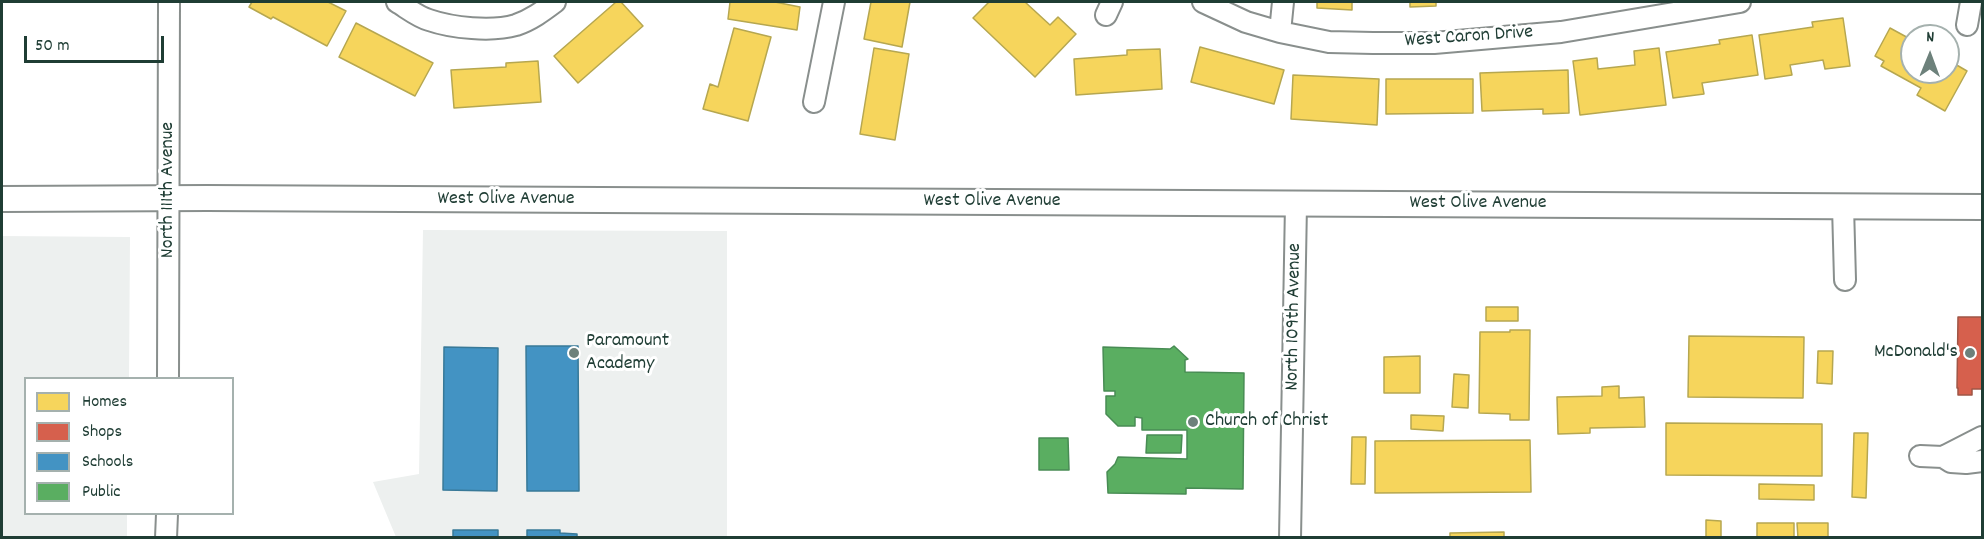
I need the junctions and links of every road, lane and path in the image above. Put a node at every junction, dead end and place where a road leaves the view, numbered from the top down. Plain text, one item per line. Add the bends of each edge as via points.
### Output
1 (169, 2) edge
2 (397, 2) edge
3 (555, 2) edge
4 (834, 2) edge
5 (1203, 2) edge
6 (1283, 2) edge
7 (1740, 2) edge
8 (1971, 2) edge
9 (1967, 25) dead end
10 (1280, 32) junction
11 (814, 102) dead end
12 (170, 198) junction
13 (2, 199) edge
14 (1296, 204) junction
15 (1843, 206) junction
16 (1983, 207) edge
17 (1845, 280) dead end
18 (168, 377) edge
19 (1983, 437) edge
20 (1920, 456) dead end
21 (1943, 457) junction
22 (1983, 461) edge
23 (167, 515) edge
24 (166, 537) edge
25 (1290, 537) edge

1 - 12 street, North 111th Avenue
2 - 3 street via 427,20 459,27 493,28 515,25
4 - 11 street
5 - 10 street, West Caron Drive via 1245,22
6 - 10 street
7 - 10 street, West Caron Drive via 1561,32 1434,43 1329,42
8 - 9 street
12 - 13 main road, West Olive Avenue
12 - 14 main road, West Olive Avenue
12 - 18 street, North 111th Avenue
14 - 15 main road, West Olive Avenue
14 - 25 street, North 109th Avenue
15 - 16 main road, West Olive Avenue
15 - 17 street
19 - 21 street
20 - 21 street
21 - 22 street via 1951,462
23 - 24 street

